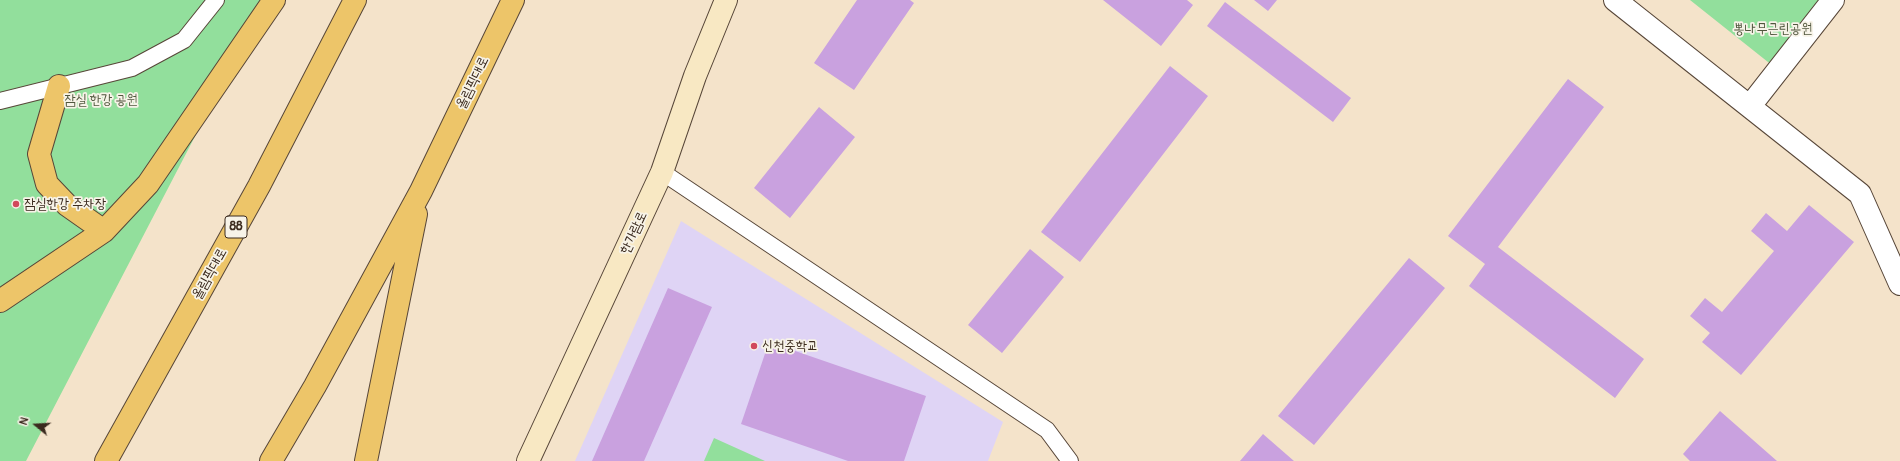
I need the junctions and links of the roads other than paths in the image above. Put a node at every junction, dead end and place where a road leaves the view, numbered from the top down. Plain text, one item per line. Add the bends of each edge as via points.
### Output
1 (216, 0) edge
2 (274, 0) edge
3 (354, 0) edge
4 (513, 0) edge
5 (726, 0) edge
6 (1614, 0) edge
7 (1833, 0) edge
8 (59, 86) junction
9 (0, 101) edge
10 (1750, 106) junction
11 (662, 172) junction
12 (421, 191) junction
13 (104, 230) junction
14 (1900, 284) edge
15 (0, 301) edge
16 (106, 461) edge
17 (271, 461) edge
18 (366, 461) edge
19 (528, 461) edge
20 (1070, 461) edge

1 - 8 lane via 184,40 132,68
2 - 13 highway via 148,184
3 - 16 highway, 올림픽대로 / 88 via 259,186
4 - 12 highway, 올림픽대로
5 - 11 street, 한가람로 via 695,76
6 - 10 street
7 - 10 street
8 - 9 lane
8 - 13 highway via 39,154 47,184 67,205
10 - 14 street via 1860,194
11 - 19 street, 한가람로
11 - 20 lane via 1047,430
12 - 17 highway, 올림픽대로 via 315,386
12 - 18 highway
13 - 15 highway

